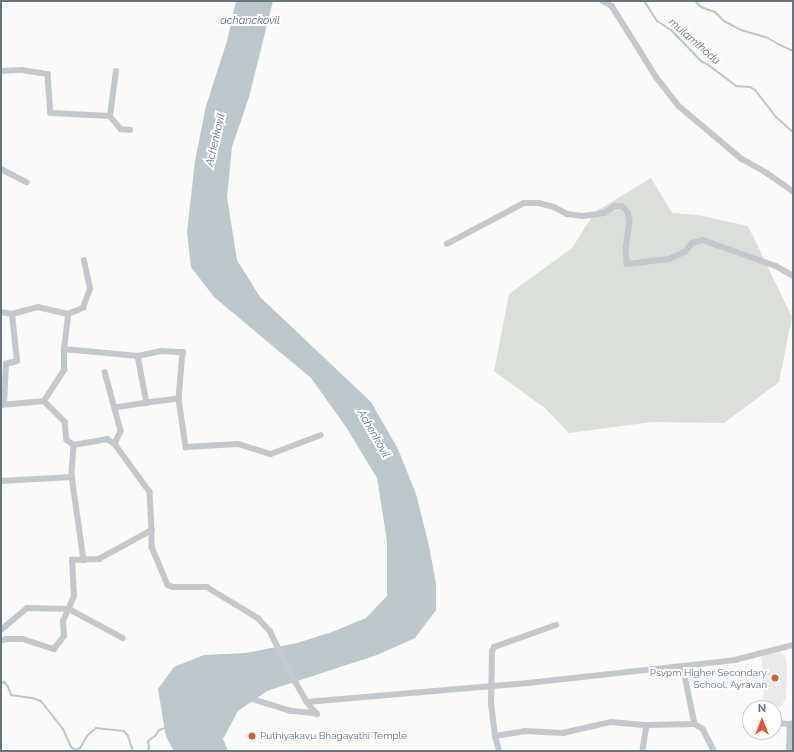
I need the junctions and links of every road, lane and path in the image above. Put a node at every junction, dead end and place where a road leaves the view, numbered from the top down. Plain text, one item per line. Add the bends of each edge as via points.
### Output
1 (603, 1) edge
2 (1, 71) edge
3 (116, 71) dead end
4 (110, 116) junction
5 (130, 130) dead end
6 (1, 169) edge
7 (27, 182) dead end
8 (793, 191) edge
9 (447, 244) dead end
10 (84, 261) dead end
11 (793, 276) edge
12 (1, 312) edge
13 (12, 314) junction
14 (68, 314) junction
15 (64, 349) junction
16 (138, 356) junction
17 (105, 372) dead end
18 (179, 399) junction
19 (44, 401) junction
20 (147, 403) junction
21 (2, 405) edge
22 (115, 408) junction
23 (321, 435) dead end
24 (115, 444) junction
25 (74, 445) junction
26 (72, 477) junction
27 (1, 481) edge
28 (152, 530) junction
29 (84, 560) junction
30 (68, 609) junction
31 (556, 625) dead end
32 (1, 630) edge
33 (123, 638) dead end
34 (1, 640) edge
35 (793, 645) edge
36 (683, 666) junction
37 (491, 686) junction
38 (253, 700) dead end
39 (307, 702) junction
40 (782, 723) edge
41 (695, 724) junction
42 (792, 724) edge
43 (647, 725) junction
44 (495, 736) junction
45 (499, 751) edge
46 (643, 751) edge
47 (714, 751) edge
48 (789, 751) edge

1 - 8 street via 612,6 657,78 679,106 742,159
2 - 4 street via 22,70 48,74 51,113
3 - 4 street
4 - 5 street via 121,129
6 - 7 street
9 - 11 street via 524,203 539,202 567,214 582,216 604,213 615,206 622,206 628,212 630,221 626,248 627,264 668,259 685,252 692,243 703,240 776,266
10 - 14 street via 90,289 83,308
12 - 13 street
13 - 14 street via 38,307
13 - 21 street via 17,361 6,364
14 - 15 street
15 - 16 street
15 - 19 street via 64,370
16 - 18 street via 161,351 183,352
16 - 20 street
17 - 22 street
18 - 20 street
18 - 23 street via 186,447 238,444 271,454
19 - 21 street
19 - 25 street via 65,422 68,440
20 - 22 street
22 - 24 street via 121,432
24 - 25 street via 107,440
24 - 28 street via 150,492
25 - 26 street
26 - 27 street
26 - 29 street
28 - 29 street via 99,559
28 - 39 street via 152,547 168,584 172,587 207,587 258,618 270,631
29 - 30 street via 72,560 74,596
30 - 32 street via 27,608
30 - 33 street
30 - 34 street via 63,621 64,636 54,649 23,639
31 - 37 street via 494,647
35 - 36 street via 735,660
36 - 37 street
36 - 41 street
37 - 39 street
37 - 44 street
38 - 39 street via 290,711 318,714
40 - 42 street
41 - 43 street
41 - 47 street via 703,729
42 - 48 street
43 - 44 street via 611,722 563,733 525,731
43 - 46 street
44 - 45 street

